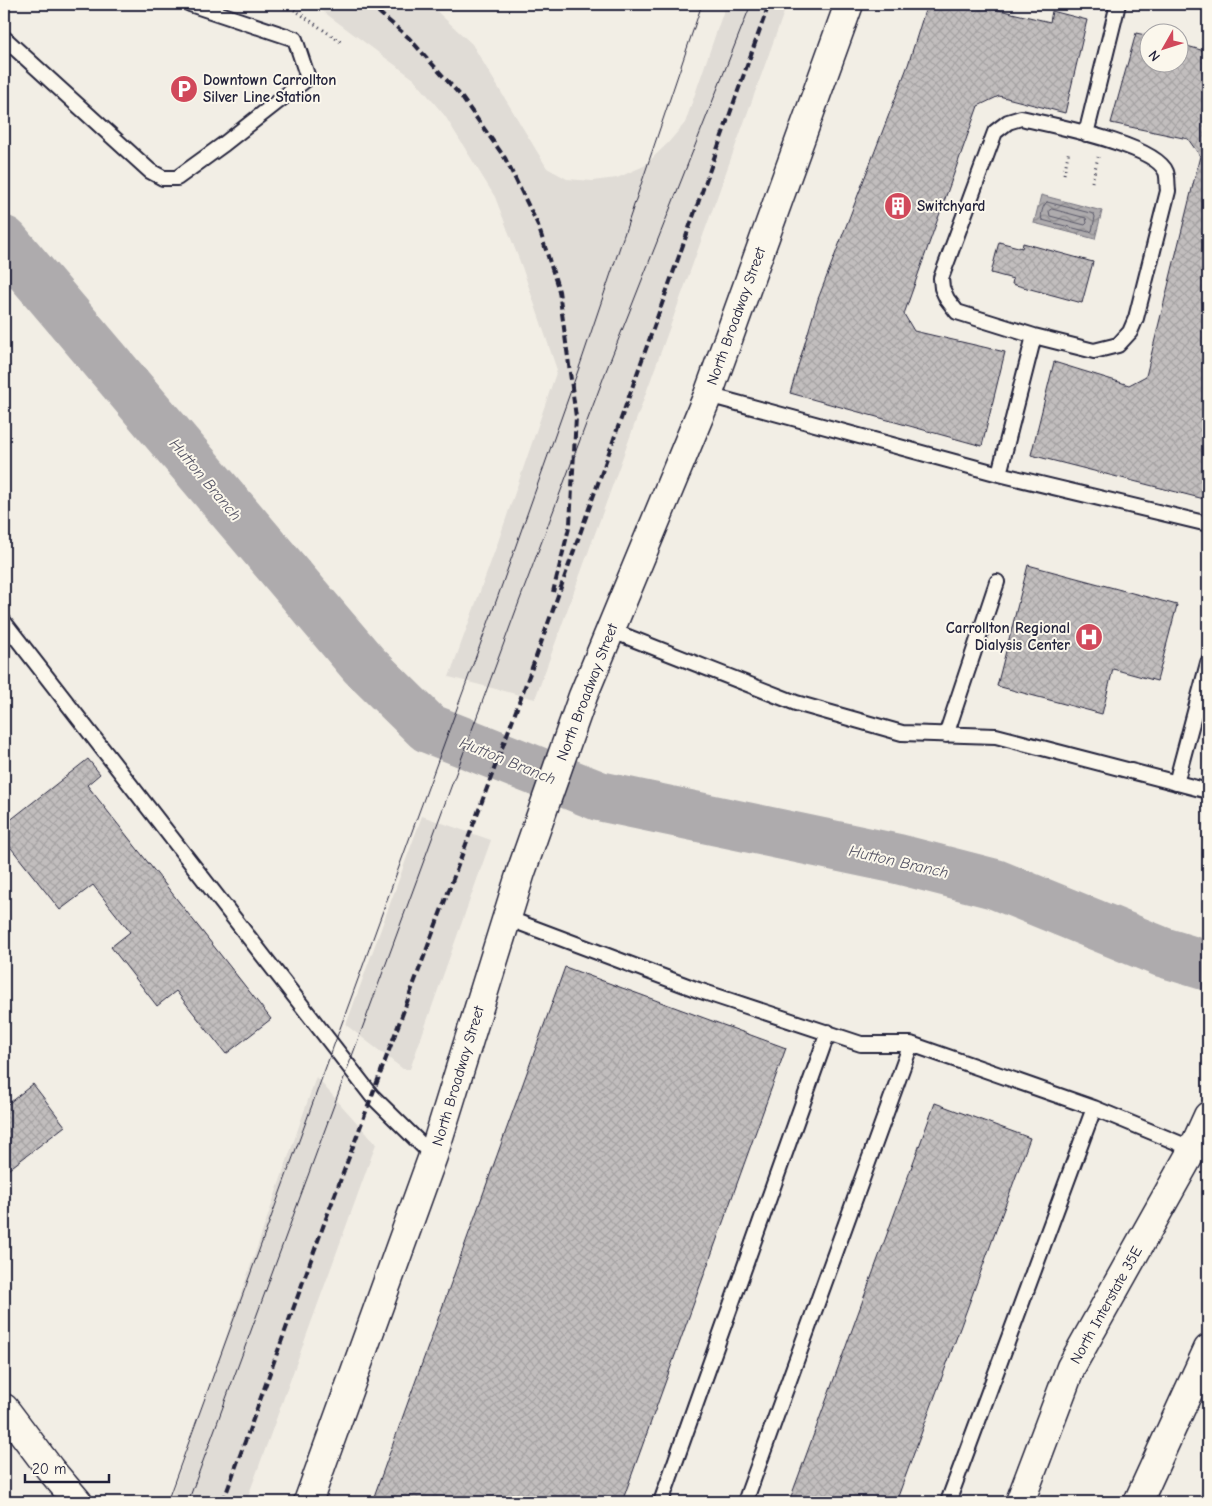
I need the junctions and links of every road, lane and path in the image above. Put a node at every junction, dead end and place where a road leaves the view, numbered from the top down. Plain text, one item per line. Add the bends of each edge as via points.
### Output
1 (190, 4) edge
2 (286, 4) edge
3 (849, 4) edge
4 (1118, 4) edge
5 (4, 38) edge
6 (341, 42) dead end
7 (1086, 134) junction
8 (1070, 147) dead end
9 (1099, 154) dead end
10 (1064, 174) dead end
11 (1092, 182) dead end
12 (1034, 336) junction
13 (708, 395) junction
14 (999, 474) junction
15 (1208, 524) edge
16 (997, 582) dead end
17 (4, 622) edge
18 (610, 630) junction
19 (1208, 664) edge
20 (946, 735) junction
21 (1176, 783) junction
22 (1208, 791) edge
23 (507, 918) junction
24 (828, 1032) junction
25 (911, 1044) junction
26 (1094, 1108) junction
27 (1208, 1116) edge
28 (1193, 1148) junction
29 (433, 1156) junction
30 (1208, 1350) edge
31 (4, 1408) edge
32 (78, 1502) edge
33 (308, 1502) edge
34 (661, 1502) edge
35 (745, 1502) edge
36 (948, 1502) edge
37 (1020, 1502) edge
38 (1138, 1502) edge

1 - 5 lane via 295,38 308,78 177,178 162,178 150,171
2 - 6 path
3 - 13 main road, North Broadway Street
4 - 7 lane
7 - 12 lane via 1137,149 1157,160 1166,172 1168,191 1136,318 1130,332 1118,345 1094,351
7 - 12 lane via 1021,118 1008,122 996,132 941,278 947,299 957,312
8 - 10 path
9 - 11 path
12 - 14 lane
13 - 14 lane
13 - 18 main road, North Broadway Street
14 - 15 lane
16 - 20 lane
17 - 29 lane via 372,1096
18 - 20 lane via 796,703 902,733
18 - 23 main road, North Broadway Street via 583,696
19 - 21 lane
20 - 21 lane via 996,736
21 - 22 lane
23 - 24 lane via 698,990
23 - 29 main road, North Broadway Street
24 - 25 lane via 861,1044
24 - 34 lane
25 - 26 lane
25 - 35 lane
26 - 28 lane
26 - 36 lane
27 - 28 main road, North Interstate 35E
28 - 37 main road, North Interstate 35E via 1071,1367
29 - 33 main road, North Broadway Street
30 - 38 main road
31 - 32 main road

